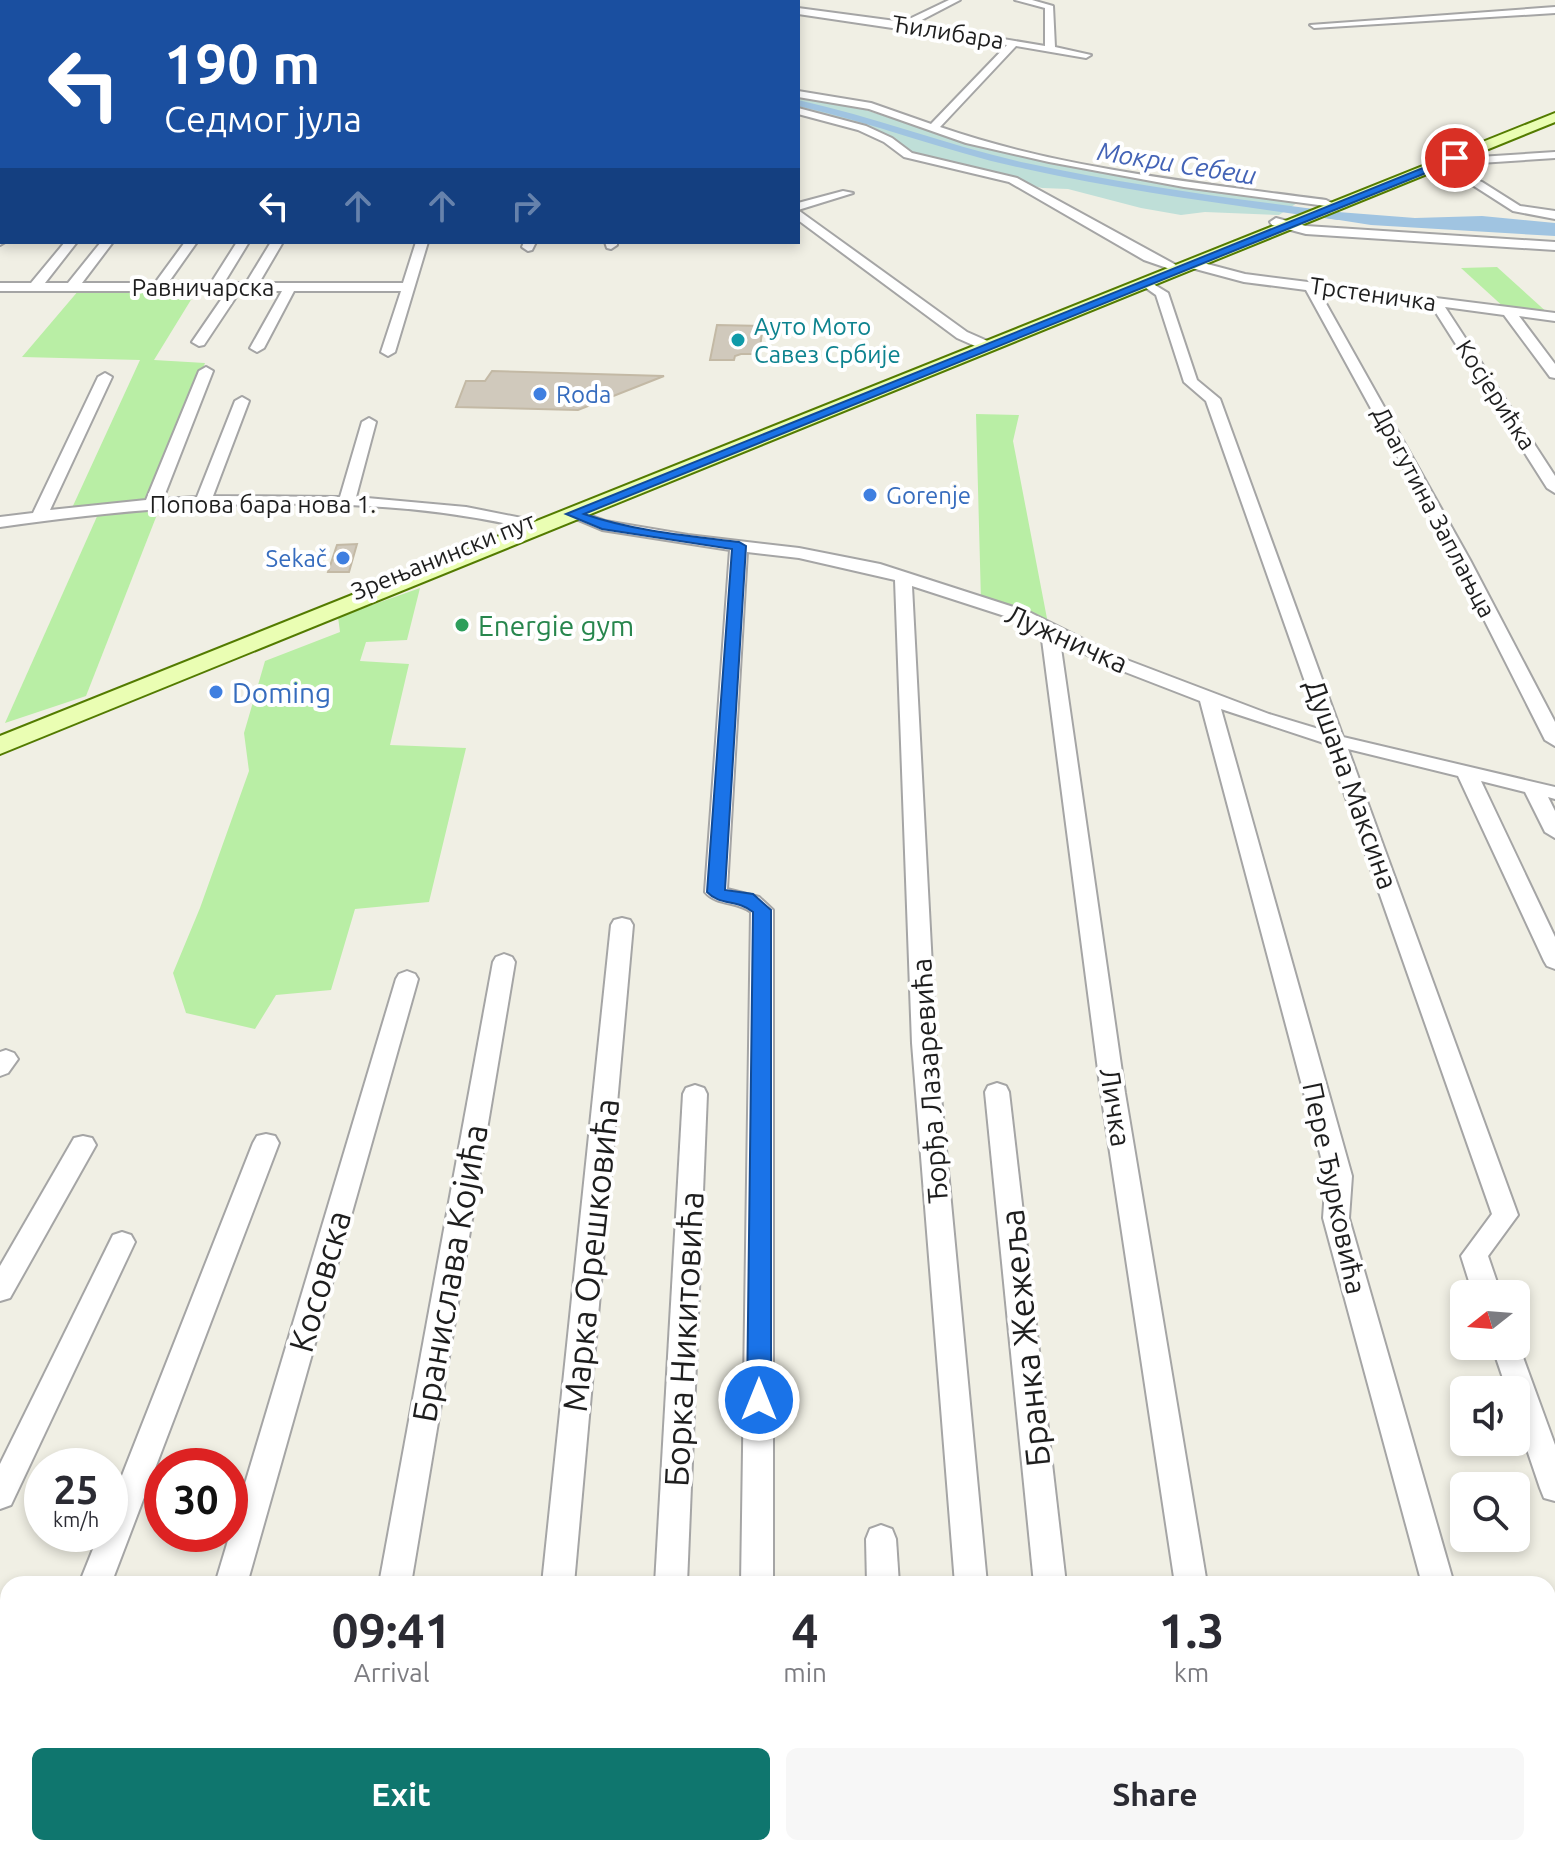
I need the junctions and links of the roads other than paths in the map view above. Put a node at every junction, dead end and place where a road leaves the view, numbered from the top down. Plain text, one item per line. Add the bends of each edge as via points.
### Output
1 (825, 0) edge
2 (956, 0) edge
3 (1019, 0) edge
4 (1555, 10) edge
5 (800, 11) edge
6 (800, 11) edge
7 (905, 25) junction
8 (1314, 25) dead end
9 (1014, 43) junction
10 (1050, 49) junction
11 (1086, 55) dead end
12 (800, 94) edge
13 (800, 111) edge
14 (1555, 111) edge
15 (1555, 117) edge
16 (932, 129) junction
17 (1555, 155) edge
18 (1441, 169) junction
19 (847, 193) dead end
20 (800, 206) edge
21 (1304, 214) junction
22 (800, 215) edge
23 (1555, 215) edge
24 (69, 244) edge
25 (105, 244) edge
26 (190, 244) edge
27 (242, 244) edge
28 (275, 244) edge
29 (421, 244) edge
30 (1555, 246) edge
31 (1192, 264) junction
32 (1170, 265) junction
33 (1145, 283) junction
34 (1310, 286) junction
35 (0, 287) edge
36 (35, 287) junction
37 (72, 287) junction
38 (159, 287) junction
39 (215, 287) junction
40 (243, 287) junction
41 (290, 287) junction
42 (406, 287) junction
43 (1436, 303) junction
44 (1509, 312) junction
45 (1555, 317) edge
46 (199, 342) dead end
47 (982, 344) junction
48 (257, 348) dead end
49 (388, 352) dead end
50 (206, 371) dead end
51 (1555, 374) edge
52 (105, 377) dead end
53 (242, 401) dead end
54 (369, 422) dead end
55 (1555, 488) edge
56 (203, 501) junction
57 (347, 501) junction
58 (153, 503) junction
59 (572, 514) junction
60 (39, 516) junction
61 (0, 522) edge
62 (526, 523) junction
63 (739, 546) junction
64 (903, 577) junction
65 (1049, 629) junction
66 (1209, 698) junction
67 (0, 735) edge
68 (1555, 740) edge
69 (1337, 741) junction
70 (0, 746) edge
71 (1467, 773) junction
72 (1545, 791) edge
73 (1555, 832) edge
74 (622, 925) dead end
75 (1555, 961) edge
76 (504, 962) dead end
77 (407, 979) dead end
78 (997, 1092) dead end
79 (695, 1094) dead end
80 (266, 1143) dead end
81 (83, 1145) dead end
82 (122, 1242) dead end
83 (1482, 1280) edge
84 (0, 1290) edge
85 (1511, 1360) edge
86 (1555, 1488) edge
87 (0, 1495) edge
88 (881, 1539) dead end
89 (98, 1576) edge
90 (233, 1576) edge
91 (396, 1576) edge
92 (559, 1576) edge
93 (671, 1576) edge
94 (757, 1576) edge
95 (883, 1576) edge
96 (970, 1576) edge
97 (1049, 1576) edge
98 (1190, 1576) edge
99 (1436, 1576) edge

1 - 5 street
2 - 7 street
3 - 10 street via 1049,6
4 - 8 street
6 - 7 street, Ћилибара
7 - 9 street, Ћилибара
9 - 10 street, Ћилибара
9 - 16 street
10 - 11 street, Ћилибара
12 - 16 street via 871,106
13 - 32 street via 848,123 908,155 1013,180
14 - 21 main road, Зрењанински пут
15 - 18 main road, Зрењанински пут
16 - 21 street
17 - 18 street via 1479,160
18 - 21 main road, Зрењанински пут
18 - 23 street via 1517,209
19 - 20 street
21 - 30 street via 1306,230
21 - 31 main road, Зрењанински пут
21 - 32 main road, Зрењанински пут
22 - 47 street via 962,335
24 - 36 street
25 - 37 street
26 - 38 street
27 - 39 street
28 - 40 street
29 - 42 street
31 - 33 main road, Зрењанински пут
31 - 34 street, Трстеничка via 1222,274
32 - 47 main road, Зрењанински пут
33 - 47 main road, Зрењанински пут
33 - 69 street, Душана Максина via 1162,293 1191,382 1213,399
34 - 43 street, Трстеничка
34 - 68 street, Драгутина Заплањца
35 - 36 street, Равничарска
36 - 37 street, Равничарска
37 - 38 street, Равничарска
38 - 39 street, Равничарска
39 - 40 street, Равничарска
40 - 41 street, Равничарска
40 - 46 street
41 - 42 street, Равничарска
41 - 48 street
42 - 49 street
43 - 44 street, Трстеничка
43 - 55 street, Косјерићка
44 - 45 street, Трстеничка
44 - 51 street
47 - 59 main road, Зрењанински пут
47 - 62 main road, Зрењанински пут
50 - 58 street
52 - 60 street
53 - 56 street
54 - 57 street
56 - 57 street, Попова бара нова 1.
56 - 58 street, Попова бара нова 1.
57 - 62 street, Попова бара нова 1.
58 - 60 street, Попова бара нова 1.
59 - 63 street, Лужничка via 602,525
59 - 70 main road, Зрењанински пут
60 - 61 street, Попова бара нова 1.
62 - 67 main road, Зрењанински пут
63 - 64 street, Лужничка via 837,560
63 - 94 street via 716,892 747,898 762,910
64 - 65 street, Лужничка
64 - 96 street, Ђорђа Лазаревића via 924,1043
65 - 66 street, Лужничка via 1113,661
65 - 98 street, Личка via 1113,1093
66 - 69 street, Лужничка
66 - 99 street, Пере Ђурковића via 1339,1176 1336,1218
69 - 71 street, Лужничка
69 - 83 street, Душана Максина via 1505,1215 1474,1256
71 - 72 street, Лужничка
71 - 75 street
72 - 73 street
74 - 92 street, Марка Орешковића
76 - 91 street, Бранислава Којића
77 - 90 street, Косовска
78 - 97 street, Бранка Жежеља
79 - 93 street, Борка Никитовића
80 - 89 street
81 - 84 street
82 - 87 street
85 - 86 street
88 - 95 street

